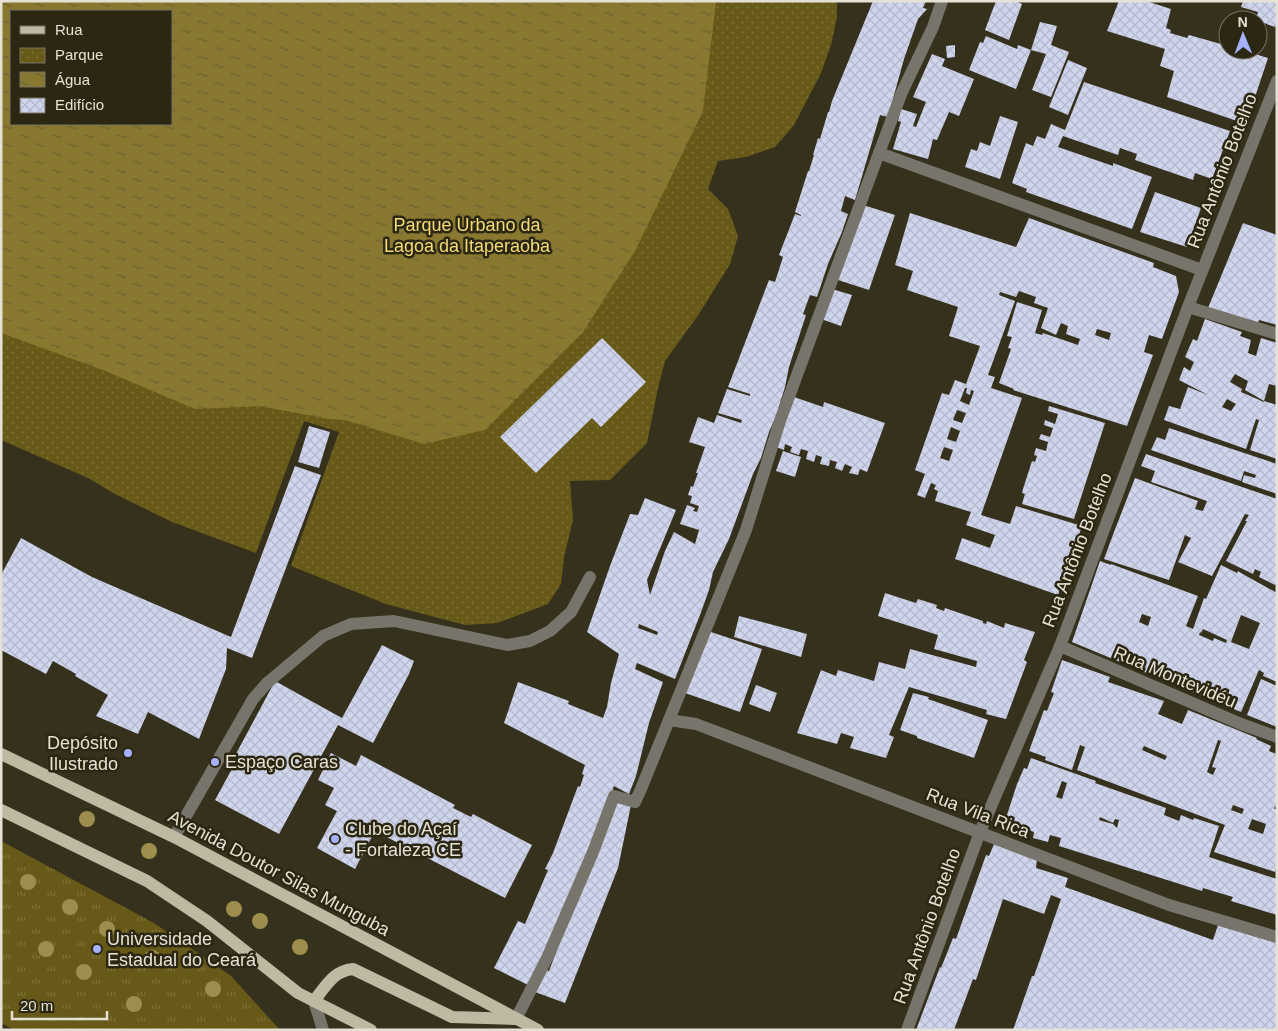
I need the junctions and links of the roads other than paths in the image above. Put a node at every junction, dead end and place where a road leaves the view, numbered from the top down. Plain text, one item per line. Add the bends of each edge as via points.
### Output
1 (942, 1) edge
2 (1277, 80) edge
3 (879, 154) junction
4 (1202, 270) junction
5 (1188, 307) junction
6 (1277, 334) edge
7 (590, 577) dead end
8 (1060, 646) junction
9 (668, 720) junction
10 (1277, 737) edge
11 (1, 754) edge
12 (1, 810) edge
13 (980, 832) junction
14 (174, 837) junction
15 (1277, 936) edge
16 (314, 1001) junction
17 (516, 1019) junction
18 (323, 1030) edge
19 (371, 1030) edge
20 (538, 1030) edge
21 (907, 1030) edge

1 - 3 street
2 - 4 street, Rua Antônio Botelho
3 - 4 street
3 - 9 street via 780,421 746,530
4 - 5 street, Rua Antônio Botelho
5 - 6 street
5 - 8 street, Rua Antônio Botelho
7 - 14 street via 570,612 550,631 530,641 507,645 394,621 351,624 323,636 253,699
8 - 10 street, Rua Montevidéu
8 - 13 street, Rua Antônio Botelho
9 - 13 street, Rua Vila Rica via 696,724
9 - 17 street via 635,802 614,796 548,956
11 - 14 main road, Avenida Doutor Silas Munguba
12 - 16 main road via 147,880 207,921 298,993
13 - 15 street, Rua Vila Rica via 1169,905
13 - 21 street, Rua Antônio Botelho
14 - 17 main road, Avenida Doutor Silas Munguba
16 - 17 main road via 332,978 343,970 353,969 452,1017
16 - 18 street
16 - 19 main road
17 - 20 main road, Avenida Doutor Silas Munguba

